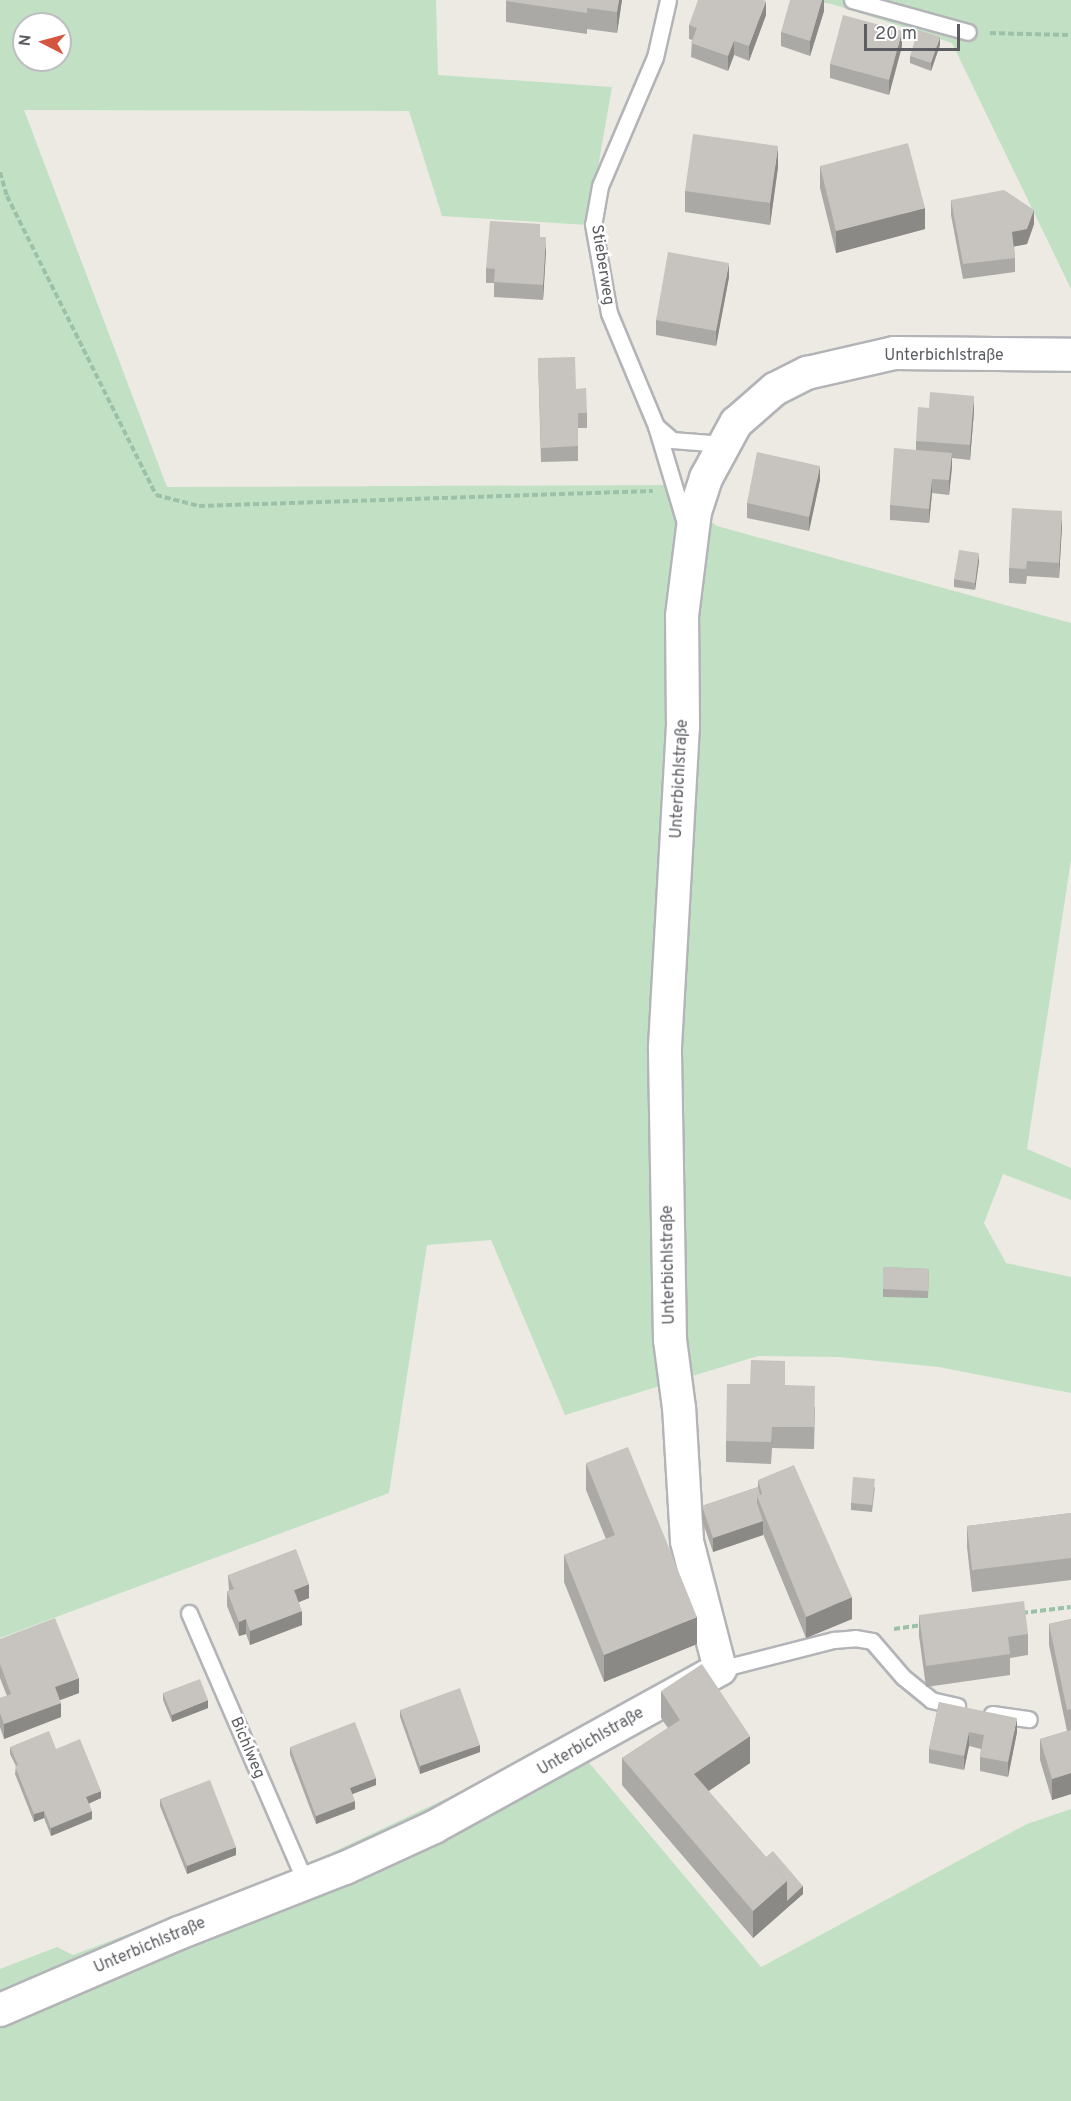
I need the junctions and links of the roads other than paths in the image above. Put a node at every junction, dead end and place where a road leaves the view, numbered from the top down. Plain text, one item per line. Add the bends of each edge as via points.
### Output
1 (668, 0) edge
2 (852, 0) edge
3 (968, 32) road end
4 (1071, 355) edge
5 (656, 426) junction
6 (723, 444) junction
7 (690, 538) junction
8 (189, 1613) dead end
9 (720, 1669) junction
10 (1029, 1719) dead end
11 (306, 1883) junction
12 (0, 2010) edge

1 - 5 lane, Stieberweg via 655,57 600,186 593,224 609,313
2 - 3 lane
4 - 6 street, Unterbichlstraße via 894,353 842,362 775,389 736,423
5 - 6 lane via 672,440
5 - 7 lane, Stieberweg
6 - 7 street, Unterbichlstraße via 700,494
7 - 9 street, Unterbichlstraße via 682,616 683,726 665,1047 670,1340 680,1408 687,1541
8 - 11 lane, Bichlweg
9 - 10 lane via 834,1640 872,1641 903,1677 931,1700
9 - 11 street, Unterbichlstraße via 517,1784
11 - 12 street, Unterbichlstraße

